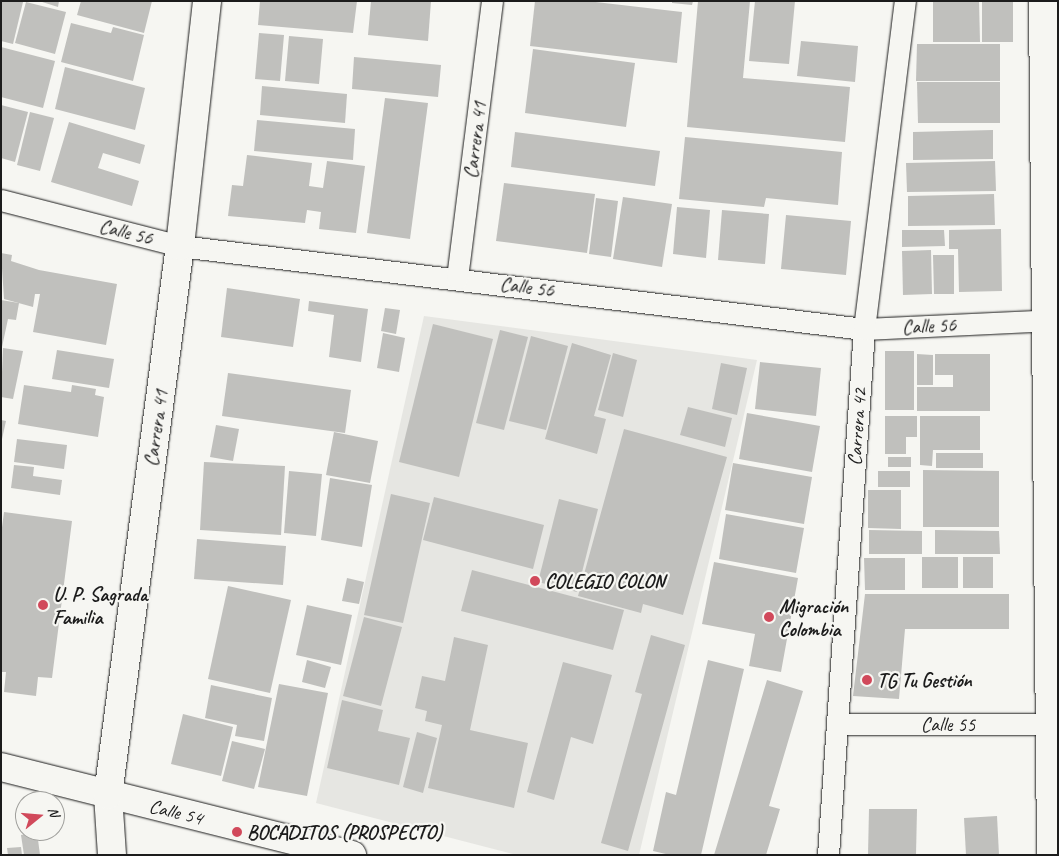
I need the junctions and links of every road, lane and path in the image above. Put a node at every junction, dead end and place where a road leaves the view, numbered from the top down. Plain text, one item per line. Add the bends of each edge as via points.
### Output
1 (207, 1) edge
2 (492, 1) edge
3 (905, 1) edge
4 (1042, 1) edge
5 (1, 200) edge
6 (180, 246) junction
7 (457, 278) junction
8 (1052, 320) edge
9 (864, 329) junction
10 (837, 724) junction
11 (1055, 724) edge
12 (1, 767) edge
13 (108, 795) junction
14 (112, 855) edge
15 (352, 855) edge
16 (828, 855) edge
17 (1051, 855) edge

1 - 6 street, Carrera 41
2 - 7 street, Carrera 41
3 - 9 street, Carrera 42
4 - 8 street
5 - 6 street, Calle 56
6 - 7 street, Calle 56
6 - 13 street, Carrera 41
7 - 9 street, Calle 56
8 - 9 street, Calle 56
8 - 11 street
9 - 10 street, Carrera 42
10 - 11 street, Calle 55
10 - 16 street, Carrera 42
11 - 17 street
12 - 13 street, Calle 54
13 - 14 street, Carrera 41
13 - 15 street, Calle 54

